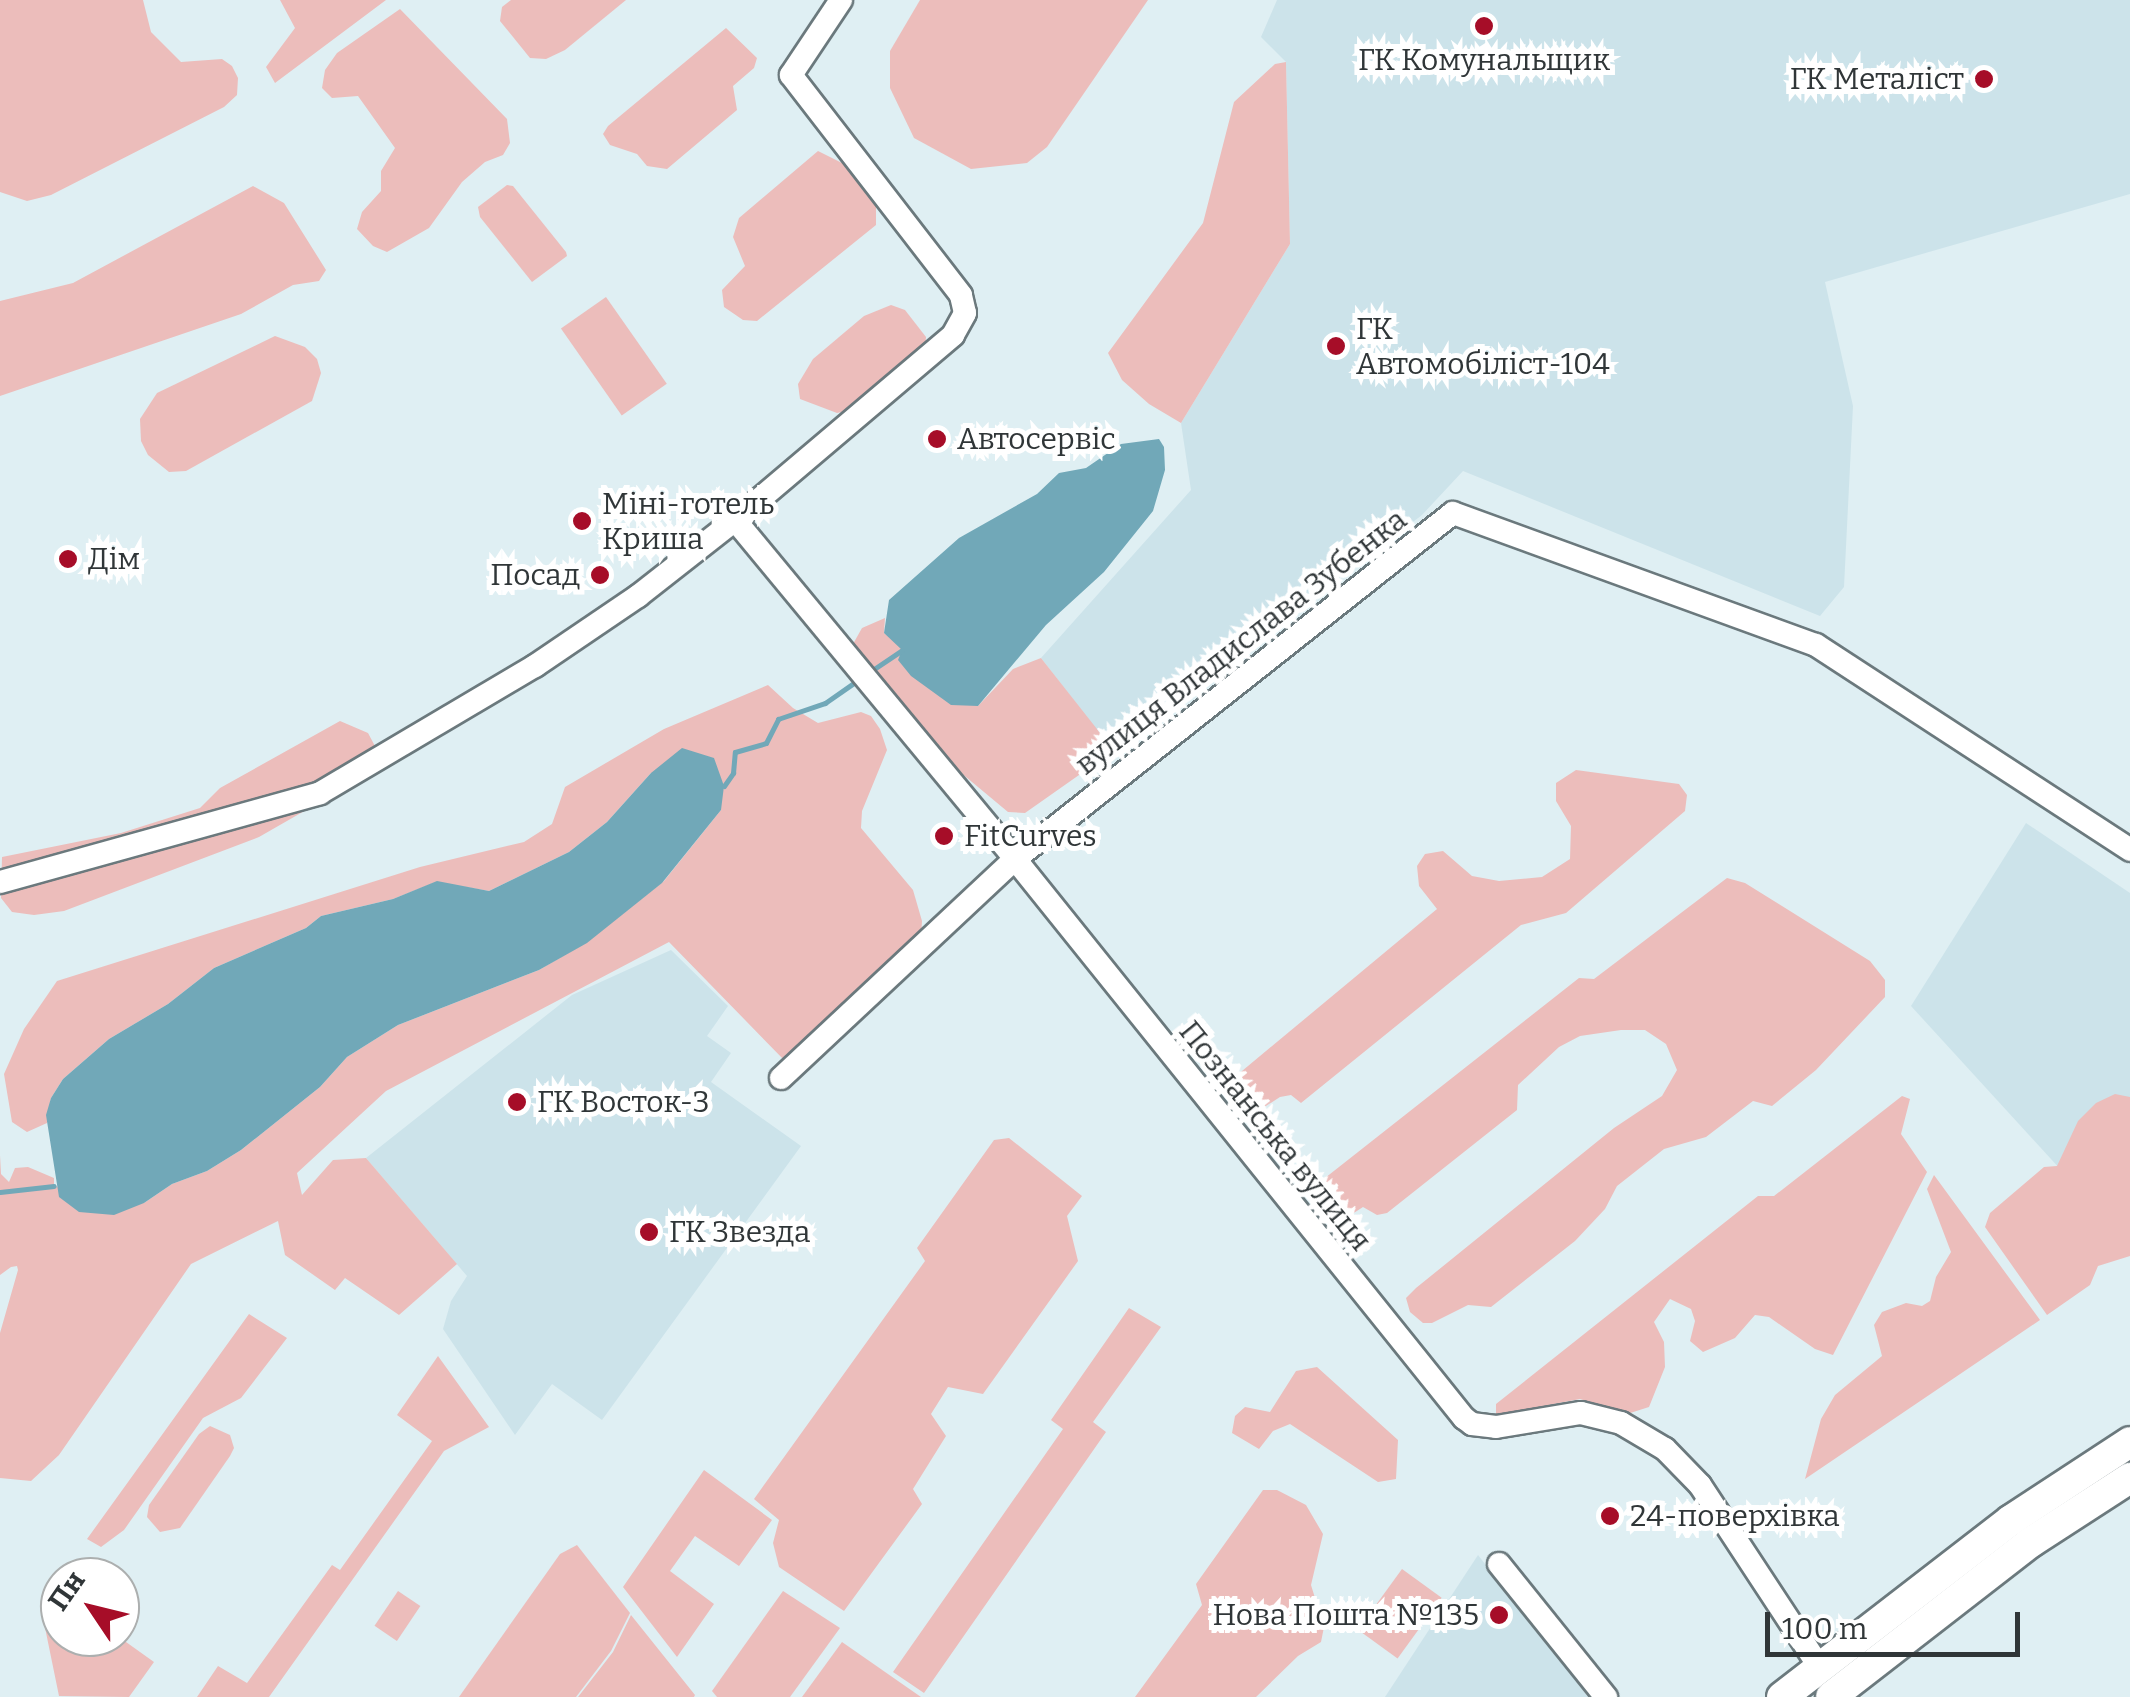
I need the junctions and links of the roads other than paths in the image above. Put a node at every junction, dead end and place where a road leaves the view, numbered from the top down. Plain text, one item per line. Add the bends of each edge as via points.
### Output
1 (841, 0) edge
2 (736, 520) junction
3 (2130, 850) edge
4 (1015, 859) junction
5 (0, 882) edge
6 (781, 1078) dead end
7 (2130, 1442) edge
8 (2130, 1478) edge
9 (1499, 1564) dead end
10 (1819, 1666) junction
11 (1606, 1697) edge
12 (1782, 1697) edge
13 (1832, 1697) edge

1 - 2 street via 791,75 961,296 965,313 953,335
2 - 4 street, Познанська вулиця
2 - 5 street via 535,666 320,794
3 - 4 street, вулиця Владислава Зубенка via 1816,644 1453,512
4 - 6 street, вулиця Владислава Зубенка
4 - 10 street, Познанська вулиця via 1464,1418 1496,1428 1581,1414 1620,1423 1665,1449 1700,1485
7 - 10 main road via 2011,1520
8 - 13 main road via 2031,1542
9 - 11 street
10 - 12 main road

